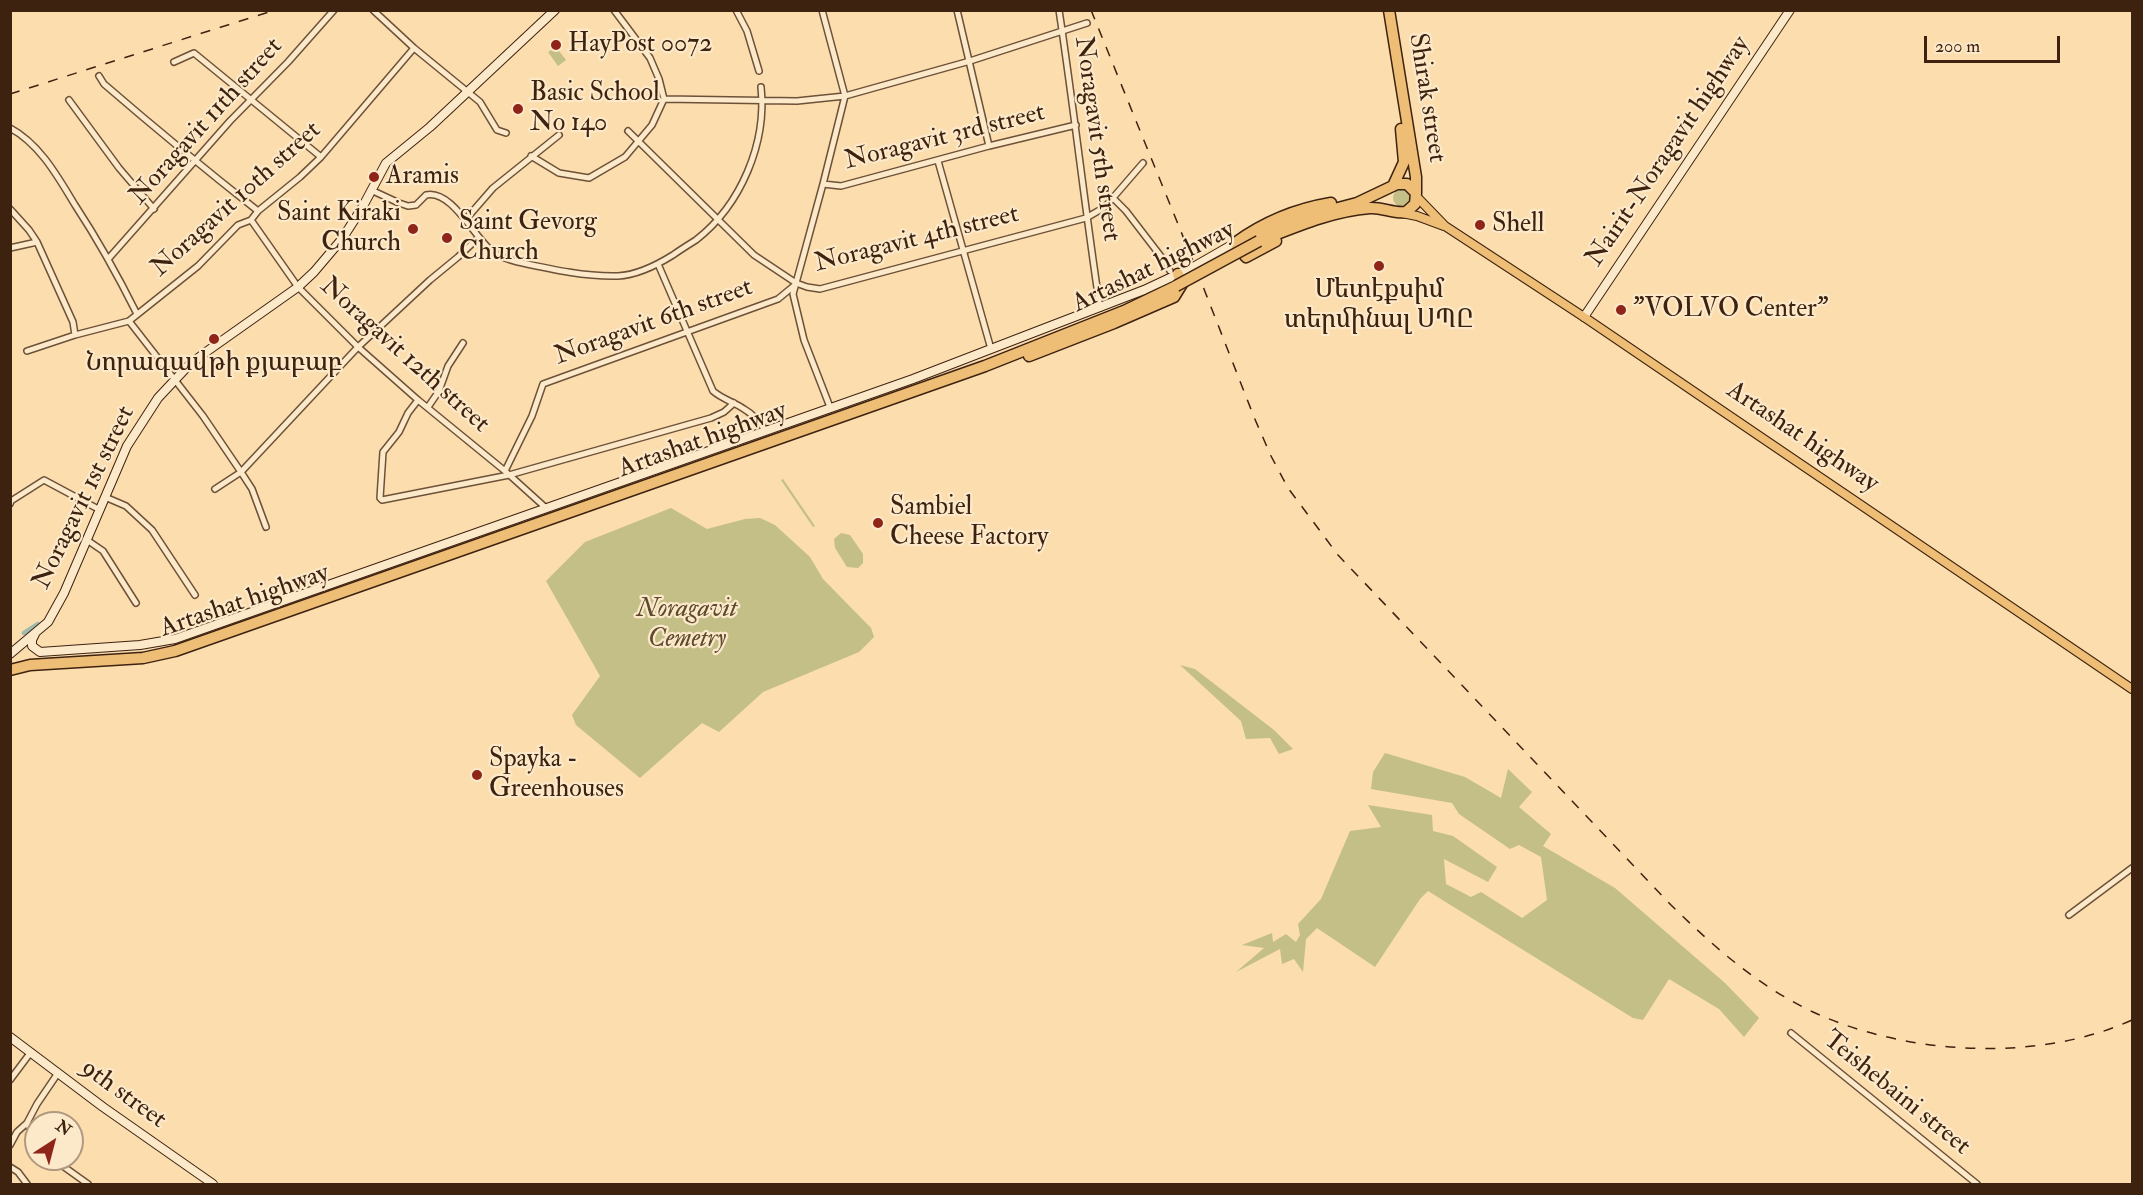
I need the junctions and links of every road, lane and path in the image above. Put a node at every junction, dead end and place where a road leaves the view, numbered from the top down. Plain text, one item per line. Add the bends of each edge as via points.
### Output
1 (334, 10) edge
2 (555, 10) edge
3 (614, 10) edge
4 (736, 10) edge
5 (822, 10) edge
6 (957, 10) edge
7 (1059, 10) edge
8 (1383, 10) edge
9 (1389, 10) edge
10 (1790, 10) edge
11 (375, 13) edge
12 (1087, 23) dead end
13 (1062, 32) junction
14 (414, 48) junction
15 (970, 61) junction
16 (174, 62) dead end
17 (759, 71) dead end
18 (99, 76) dead end
19 (761, 87) dead end
20 (468, 93) junction
21 (845, 96) junction
22 (250, 99) junction
23 (664, 99) junction
24 (69, 100) dead end
25 (762, 100) junction
26 (1076, 125) junction
27 (10, 128) edge
28 (628, 131) dead end
29 (506, 133) dead end
30 (559, 135) dead end
31 (638, 143) junction
32 (989, 146) junction
33 (531, 156) junction
34 (321, 157) junction
35 (938, 160) junction
36 (194, 161) junction
37 (1143, 163) dead end
38 (824, 184) junction
39 (1392, 187) junction
40 (371, 190) junction
41 (1416, 195) junction
42 (1374, 196) junction
43 (1113, 198) junction
44 (10, 209) edge
45 (154, 209) junction
46 (1364, 209) junction
47 (258, 212) junction
48 (1398, 212) junction
49 (1086, 218) junction
50 (466, 219) junction
51 (251, 220) junction
52 (717, 220) junction
53 (1445, 226) junction
54 (478, 238) junction
55 (1257, 239) junction
56 (37, 242) junction
57 (1235, 243) junction
58 (10, 248) edge
59 (962, 249) junction
60 (109, 258) junction
61 (658, 264) junction
62 (1174, 278) junction
63 (796, 283) junction
64 (298, 287) junction
65 (1100, 308) junction
66 (137, 314) junction
67 (1584, 317) junction
68 (129, 321) junction
69 (688, 332) junction
70 (75, 335) junction
71 (463, 343) dead end
72 (358, 347) junction
73 (991, 349) junction
74 (27, 351) dead end
75 (174, 381) junction
76 (418, 400) junction
77 (734, 403) junction
78 (428, 407) junction
79 (831, 407) junction
80 (766, 431) junction
81 (241, 472) junction
82 (507, 473) junction
83 (215, 489) dead end
84 (105, 497) junction
85 (10, 504) edge
86 (546, 508) junction
87 (100, 510) junction
88 (266, 527) dead end
89 (87, 540) junction
90 (195, 595) dead end
91 (136, 603) dead end
92 (35, 634) junction
93 (10, 654) edge
94 (10, 661) edge
95 (10, 670) edge
96 (2133, 689) edge
97 (2133, 868) edge
98 (2069, 915) dead end
99 (1791, 1033) dead end
100 (10, 1037) edge
101 (32, 1052) junction
102 (58, 1073) junction
103 (10, 1080) edge
104 (34, 1111) edge
105 (24, 1126) edge
106 (10, 1145) edge
107 (10, 1167) edge
108 (69, 1171) edge
109 (27, 1185) edge
110 (88, 1185) edge
111 (213, 1185) edge
112 (1977, 1185) edge

1 - 22 street, Noragavit 11th street
2 - 20 street, Noragavit 1st street
3 - 23 street via 650,58
4 - 17 street
5 - 21 street, Noragavit 6th street
6 - 15 street
7 - 13 street, Noragavit 5th street
8 - 39 highway, Shirak street via 1404,156
9 - 41 highway, Shirak street
10 - 67 street, Nairit-Noragavit highway
11 - 14 street
12 - 13 street
13 - 15 street
13 - 26 street, Noragavit 5th street
14 - 20 street
14 - 34 street, Noragavit 10th street
15 - 21 street
15 - 32 street
16 - 22 street via 194,53
18 - 36 street
19 - 25 street
20 - 29 street via 480,102 497,130
20 - 40 street, Noragavit 1st street via 386,163
21 - 25 street
21 - 38 street, Noragavit 6th street
22 - 34 street
22 - 36 street, Noragavit 11th street
23 - 25 street
23 - 31 street
24 - 45 street
25 - 52 street via 761,122 743,182
26 - 32 street, Noragavit 3rd street
26 - 49 street, Noragavit 5th street
27 - 60 street via 22,134 49,163
28 - 31 street, Noragavit 4th street
30 - 33 street
31 - 33 street via 625,157 589,178 559,173
31 - 52 street, Noragavit 4th street
32 - 35 street, Noragavit 3rd street
33 - 50 street via 493,188
34 - 47 street, Noragavit 10th street
35 - 38 street, Noragavit 3rd street via 841,186
35 - 59 street
36 - 45 street, Noragavit 11th street
36 - 47 street
37 - 43 street, Noragavit 4th street
38 - 63 street, Noragavit 6th street
39 - 41 highway, Artashat highway via 1407,184
39 - 42 highway, Artashat highway
39 - 48 highway via 1387,202
40 - 50 street via 408,206 416,205 429,194 435,195
40 - 64 street, Noragavit 1st street via 342,239
41 - 48 highway via 1412,208
41 - 53 main road, Artashat highway
42 - 55 highway, Artashat highway via 1304,217
42 - 57 highway via 1294,211
43 - 49 street, Noragavit 4th street via 1098,213
43 - 62 street
44 - 56 street
45 - 60 street, Noragavit 11th street
46 - 48 highway, Artashat highway
46 - 55 highway, Artashat highway via 1309,221
46 - 57 highway via 1284,238 1246,257
47 - 51 street, Noragavit 10th street
48 - 53 main road, Artashat highway
49 - 59 street, Noragavit 4th street
49 - 65 street, Noragavit 5th street
50 - 54 street
51 - 64 street, Noragavit 12th street
51 - 66 street, Noragavit 10th street via 238,225 198,266
52 - 61 street via 696,240
52 - 63 street, Noragavit 4th street via 754,255
53 - 67 main road, Artashat highway
54 - 61 street via 508,259 548,268 619,276
54 - 72 street
55 - 62 highway, Artashat highway, bridge
56 - 58 street
56 - 70 street via 73,322
57 - 62 street
59 - 63 street, Noragavit 4th street via 820,289
59 - 73 street
60 - 66 street
61 - 69 street
62 - 65 street, Artashat highway
62 - 94 highway, Artashat highway via 1123,306 962,368 175,645 148,651
62 - 95 highway, Artashat highway via 1124,311 985,366 175,651 143,658 30,665
63 - 69 street, Noragavit 6th street via 778,299
63 - 79 street, Noragavit 6th street via 793,299 798,319
64 - 72 street, Noragavit 12th street
64 - 75 street, Noragavit 1st street via 206,352
65 - 73 street, Artashat highway
66 - 68 street, Noragavit 10th street
67 - 96 main road, Artashat highway
68 - 70 street, Noragavit 10th street
68 - 75 street
69 - 77 street via 713,391
69 - 82 street, Noragavit 6th street via 543,384
70 - 74 street, Noragavit 10th street
71 - 78 street
72 - 76 street, Noragavit 12th street
72 - 81 street
73 - 79 street, Artashat highway
75 - 81 street
75 - 84 street, Noragavit 1st street via 139,426
76 - 78 street, Noragavit 12th street
76 - 82 street via 383,452 382,500
77 - 80 street via 756,418
77 - 82 street via 711,418
78 - 82 street, Noragavit 12th street
79 - 80 street, Artashat highway
80 - 86 street, Artashat highway
81 - 83 street
81 - 88 street
82 - 86 street, Noragavit 12th street
84 - 87 street, Noragavit 1st street
84 - 90 street via 126,506 152,530
85 - 87 street via 44,480
86 - 92 street, Artashat highway via 175,639 40,651 32,646
87 - 89 street, Noragavit 1st street
89 - 91 street via 103,551
89 - 92 street, Noragavit 1st street via 48,622
92 - 93 street, Noragavit 1st street
97 - 98 street
99 - 112 street, Teishebaini street
100 - 101 street, 9th street
101 - 102 street, 9th street
101 - 103 street
102 - 104 street
102 - 111 street, 9th street
105 - 106 street
107 - 109 street
108 - 110 street

